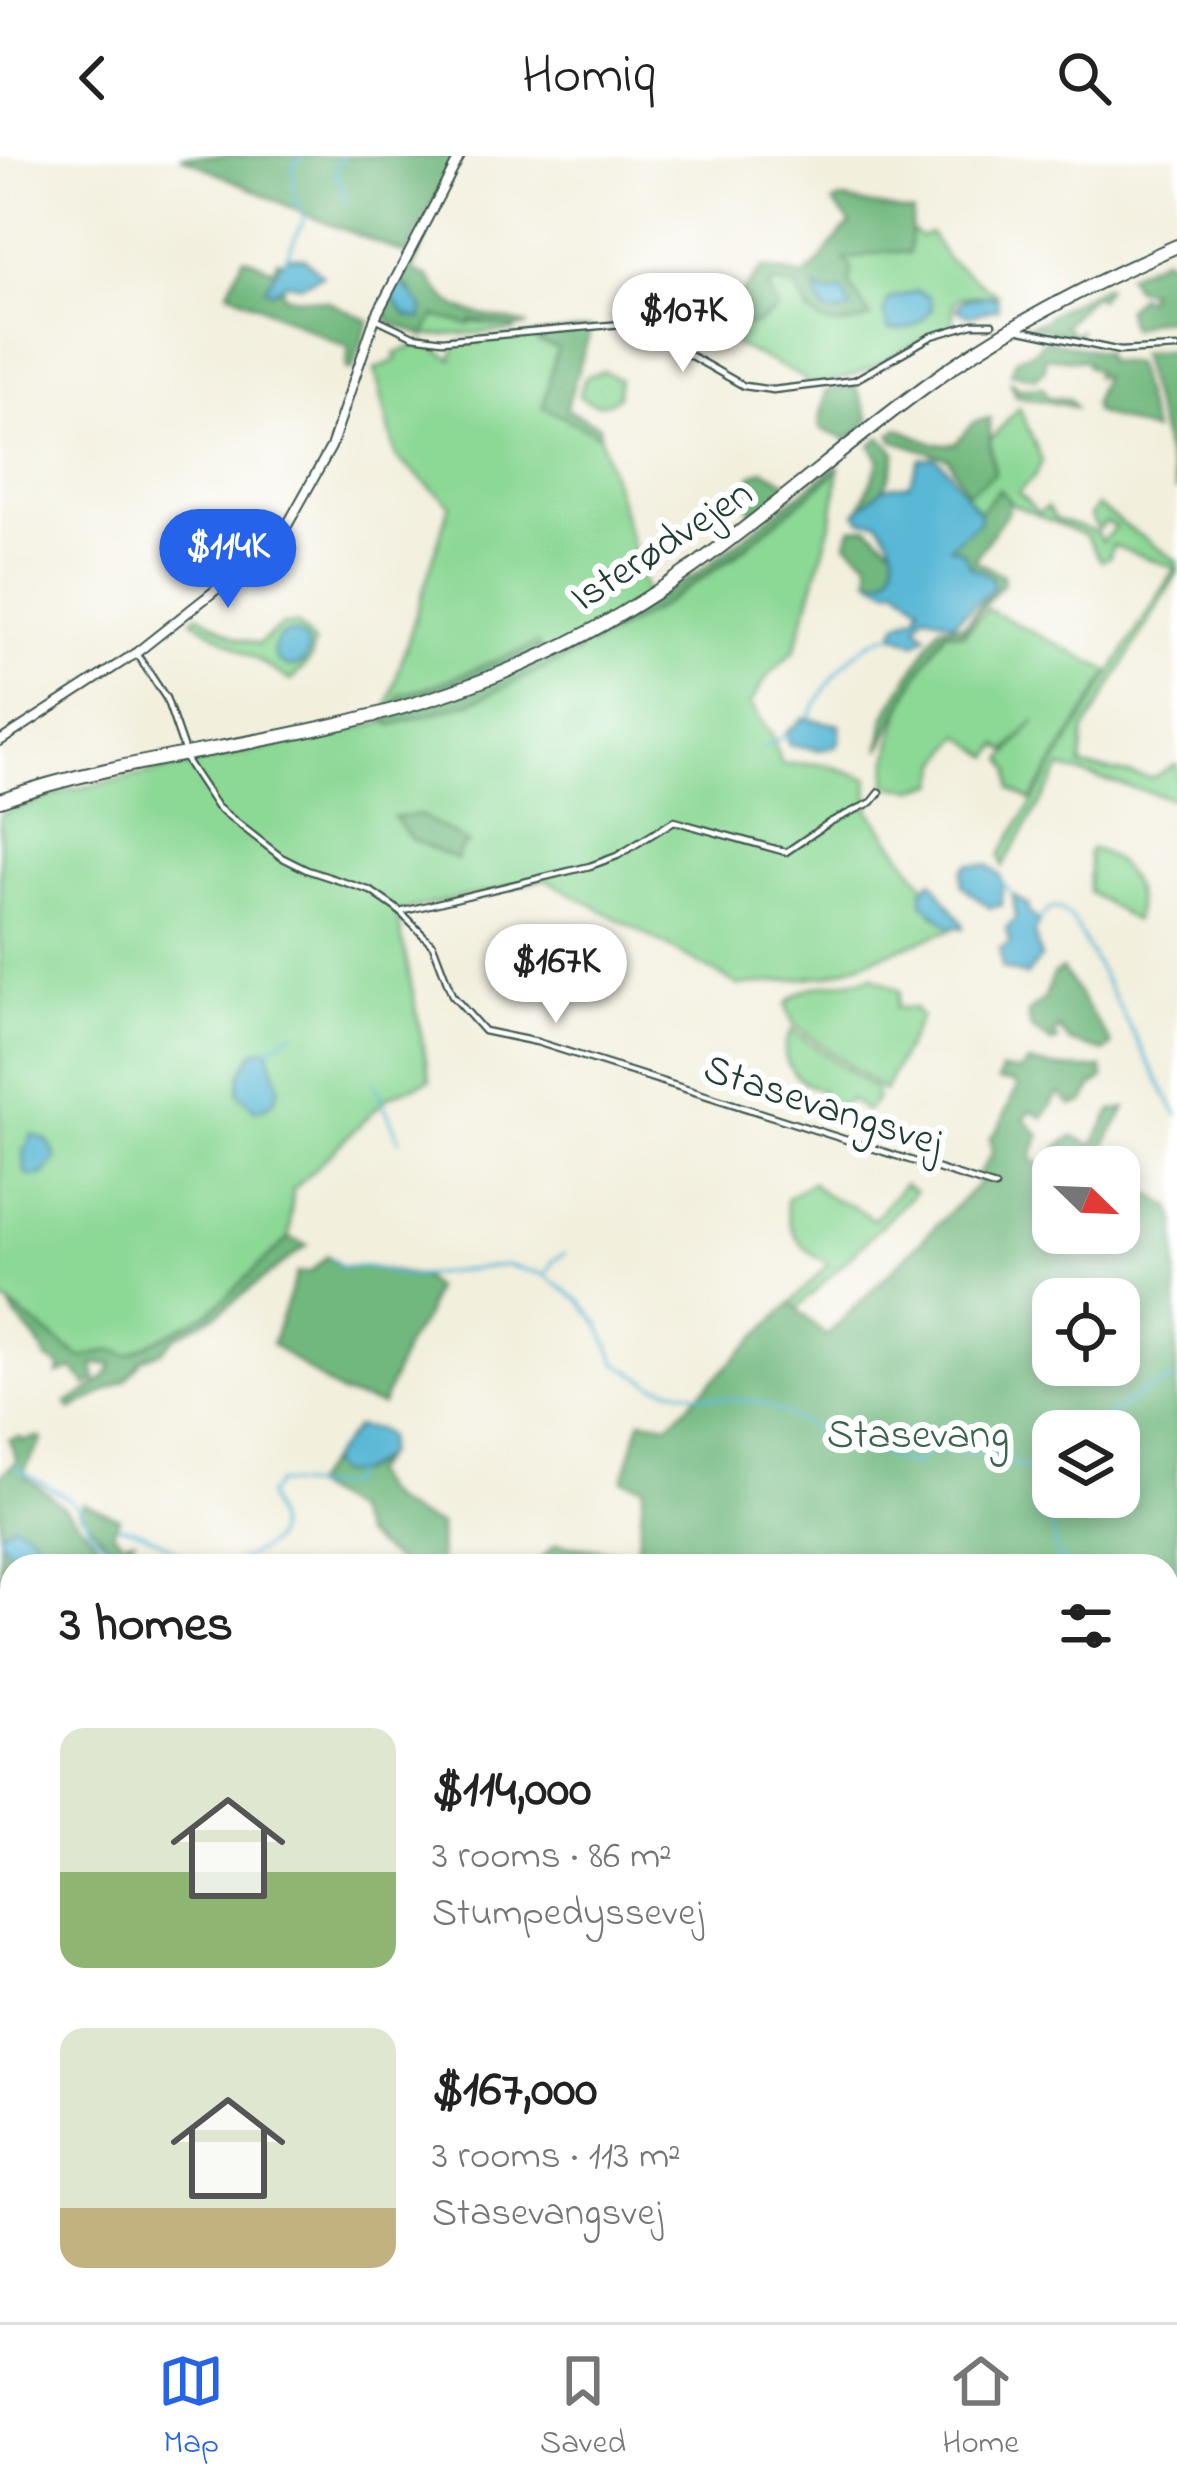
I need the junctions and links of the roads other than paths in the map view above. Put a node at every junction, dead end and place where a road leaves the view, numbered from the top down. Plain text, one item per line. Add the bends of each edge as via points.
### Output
1 (460, 156) edge
2 (1177, 246) edge
3 (374, 318) junction
4 (992, 324) dead end
5 (1022, 330) dead end
6 (1177, 348) edge
7 (136, 653) junction
8 (0, 741) edge
9 (183, 747) dead end
10 (187, 760) dead end
11 (880, 792) dead end
12 (0, 803) edge
13 (400, 912) junction
14 (995, 1187) dead end

1 - 3 street
2 - 12 highway, Isterødvejen via 995,339 688,574 553,651 366,717 121,766
3 - 4 street via 442,340 633,323 744,386 772,390 855,380 932,336
3 - 7 street via 331,447 278,540
5 - 6 street via 1120,351
7 - 8 street
7 - 9 street via 166,698
10 - 13 street, Stasevangsvej via 217,807 281,857 371,891
11 - 13 street via 786,852 674,821 590,866
13 - 14 street, Stasevangsvej via 433,946 452,995 484,1031

